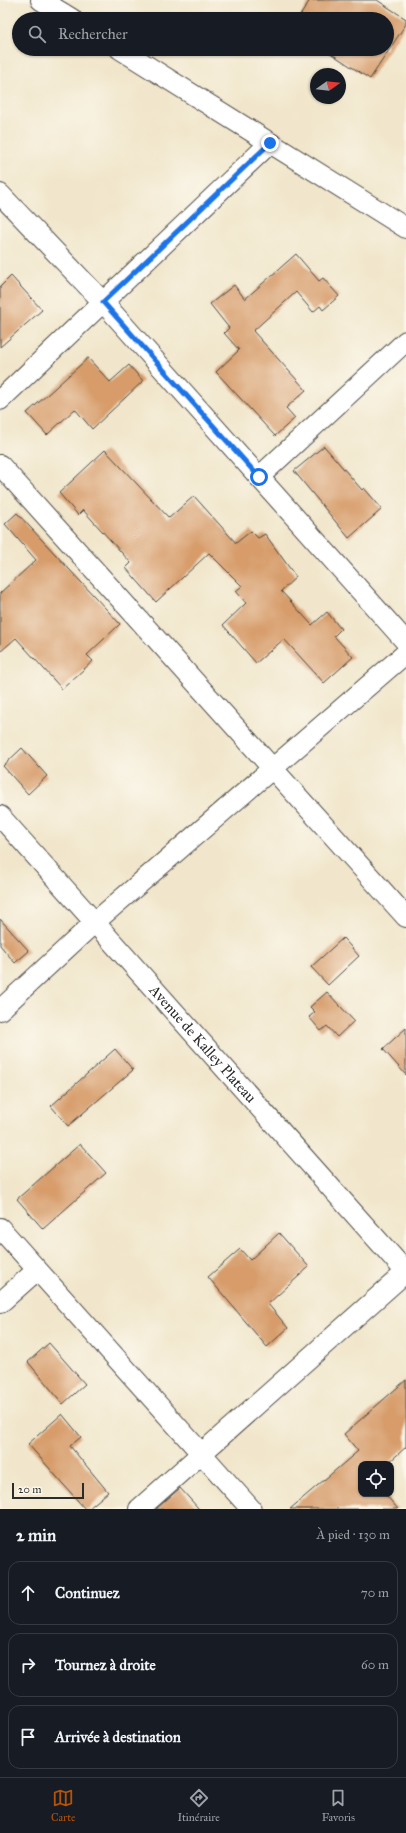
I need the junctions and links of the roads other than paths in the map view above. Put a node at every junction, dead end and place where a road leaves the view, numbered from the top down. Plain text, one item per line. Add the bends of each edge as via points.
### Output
1 (41, 0) edge
2 (61, 12) edge
3 (131, 56) edge
4 (270, 143) junction
5 (0, 194) edge
6 (406, 228) edge
7 (103, 302) junction
8 (406, 341) edge
9 (0, 400) edge
10 (0, 465) edge
11 (259, 477) junction
12 (406, 642) edge
13 (406, 653) edge
14 (273, 769) junction
15 (0, 816) edge
16 (406, 917) edge
17 (95, 922) junction
18 (0, 1010) edge
19 (0, 1228) edge
20 (37, 1270) junction
21 (406, 1272) edge
22 (0, 1303) edge
23 (202, 1454) junction
24 (139, 1509) edge
25 (251, 1509) edge

1 - 2 street
3 - 4 street
4 - 6 street
4 - 7 street
5 - 7 street
7 - 9 street
7 - 11 street
8 - 11 street
10 - 14 street
11 - 12 street
13 - 14 street
14 - 16 street
14 - 17 street
15 - 17 street, Avenue de Kalley Plateau
17 - 18 street
17 - 21 street, Avenue de Kalley Plateau
19 - 20 street
20 - 22 street
20 - 23 street
21 - 23 street
23 - 24 street
23 - 25 street

